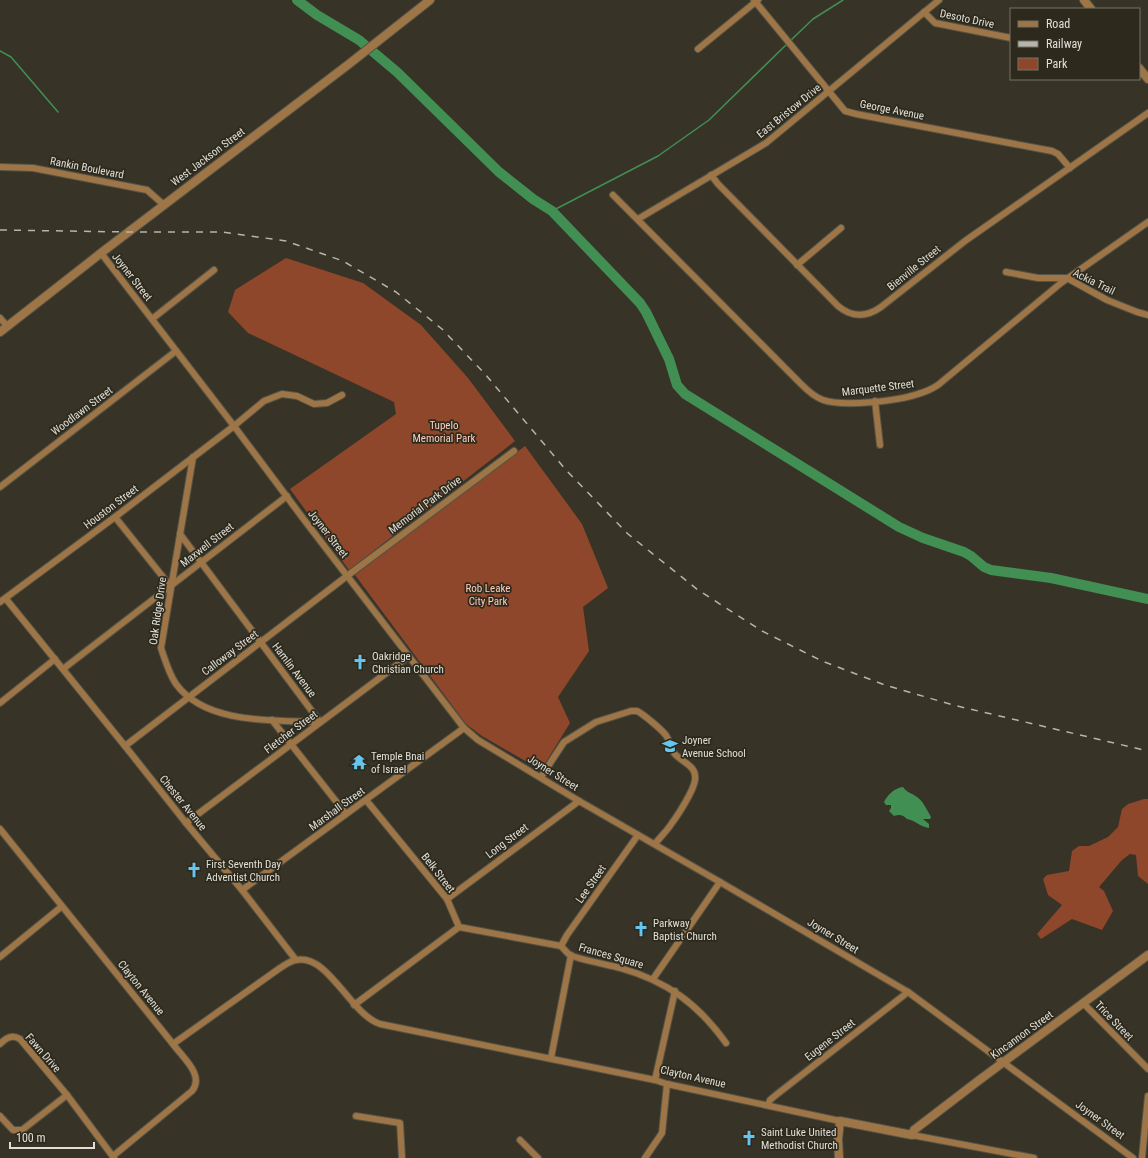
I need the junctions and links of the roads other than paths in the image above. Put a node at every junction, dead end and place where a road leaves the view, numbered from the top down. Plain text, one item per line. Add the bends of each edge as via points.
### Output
1 (430, 0) edge
2 (939, 0) edge
3 (1084, 0) edge
4 (756, 1) edge
5 (1090, 8) edge
6 (924, 12) junction
7 (1010, 38) edge
8 (698, 49) dead end
9 (1140, 69) edge
10 (1148, 79) edge
11 (829, 91) junction
12 (1148, 112) edge
13 (0, 167) edge
14 (1070, 168) junction
15 (711, 175) junction
16 (613, 195) dead end
17 (164, 205) junction
18 (638, 219) junction
19 (1148, 222) edge
20 (841, 228) dead end
21 (100, 253) junction
22 (797, 265) junction
23 (214, 270) dead end
24 (1006, 272) dead end
25 (1068, 278) junction
26 (1148, 315) edge
27 (0, 318) edge
28 (152, 319) junction
29 (7, 326) junction
30 (0, 332) edge
31 (176, 351) junction
32 (342, 395) dead end
33 (875, 401) junction
34 (234, 426) junction
35 (880, 445) dead end
36 (514, 451) dead end
37 (193, 456) junction
38 (0, 487) edge
39 (287, 496) junction
40 (115, 517) junction
41 (180, 534) junction
42 (201, 562) junction
43 (347, 576) junction
44 (171, 587) junction
45 (3, 601) edge
46 (260, 642) junction
47 (409, 656) junction
48 (55, 659) junction
49 (63, 669) junction
50 (188, 697) junction
51 (0, 703) edge
52 (272, 720) junction
53 (320, 722) junction
54 (464, 728) junction
55 (292, 744) junction
56 (125, 746) junction
57 (541, 777) junction
58 (366, 800) junction
59 (579, 801) junction
60 (346, 814) junction
61 (186, 823) junction
62 (0, 830) edge
63 (638, 835) junction
64 (655, 844) junction
65 (720, 882) junction
66 (242, 890) junction
67 (447, 899) junction
68 (61, 907) junction
69 (459, 927) junction
70 (561, 946) junction
71 (571, 955) junction
72 (1148, 955) edge
73 (0, 957) edge
74 (296, 960) junction
75 (653, 979) junction
76 (675, 991) junction
77 (908, 992) junction
78 (1083, 1003) junction
79 (354, 1004) junction
80 (726, 1043) dead end
81 (0, 1044) edge
82 (173, 1044) junction
83 (551, 1058) junction
84 (1004, 1062) junction
85 (1148, 1069) edge
86 (655, 1080) junction
87 (667, 1084) junction
88 (67, 1095) junction
89 (1148, 1096) edge
90 (768, 1105) junction
91 (0, 1116) edge
92 (356, 1116) dead end
93 (840, 1121) junction
94 (912, 1135) junction
95 (520, 1140) dead end
96 (114, 1157) edge
97 (402, 1158) edge
98 (538, 1158) edge
99 (645, 1158) edge
100 (839, 1158) edge
101 (1034, 1158) edge
102 (1133, 1158) edge
103 (1142, 1158) edge

1 - 17 street, West Jackson Street
2 - 6 street, East Bristow Drive
3 - 5 street
4 - 8 street
4 - 11 street, George Avenue
6 - 7 street, Desoto Drive via 935,23
6 - 11 street, East Bristow Drive
9 - 10 street
11 - 14 street, George Avenue via 848,112 1052,151
11 - 15 street, East Bristow Drive via 766,143
12 - 14 street, Bienville Street
13 - 17 street, Rankin Boulevard via 33,168 147,190
14 - 22 street, Bienville Street via 960,245 870,313 859,315 843,310
15 - 18 street, East Bristow Drive
15 - 22 street, Bienville Street
16 - 18 street, Marquette Street
17 - 21 street, West Jackson Street
18 - 33 street, Marquette Street via 812,394 838,403
19 - 25 street, Marquette Street
20 - 22 street
21 - 28 street, Joyner Street
21 - 29 street, West Jackson Street
23 - 28 street
24 - 25 street, Ackia Trail via 1038,278
25 - 26 street, Ackia Trail via 1107,300
25 - 33 street, Marquette Street via 938,386 913,396
27 - 29 street
28 - 31 street, Joyner Street
29 - 30 street, West Jackson Street
31 - 34 street, Joyner Street
31 - 38 street, Woodlawn Street
32 - 34 street, Houston Street via 327,403 314,404 297,396 282,394 264,401
33 - 35 street
34 - 37 street, Houston Street
34 - 39 street, Joyner Street
36 - 43 street, Memorial Park Drive
37 - 40 street, Houston Street
37 - 41 street, Oak Ridge Drive
39 - 42 street, Maxwell Street
39 - 43 street, Joyner Street
40 - 44 street
40 - 45 street, Houston Street
41 - 42 street, Hamlin Avenue
41 - 44 street, Oak Ridge Drive
42 - 44 street, Maxwell Street
42 - 46 street, Hamlin Avenue
43 - 46 street, Calloway Street
43 - 47 street, Joyner Street
44 - 49 street, Maxwell Street
44 - 50 street, Oak Ridge Drive via 161,648 176,684
45 - 48 street, Chester Avenue
46 - 50 street, Calloway Street
46 - 53 street, Hamlin Avenue
47 - 53 street, Fletcher Street
47 - 54 street, Joyner Street
48 - 49 street, Chester Avenue
48 - 51 street
49 - 56 street, Chester Avenue
50 - 52 street, Oak Ridge Drive via 206,708 228,715
50 - 56 street, Calloway Street
52 - 53 street, Oak Ridge Drive
52 - 55 street
53 - 55 street, Fletcher Street
54 - 57 street, Joyner Street via 478,740
54 - 58 street, Marshall Street
55 - 60 street
55 - 61 street, Fletcher Street
56 - 61 street, Chester Avenue
57 - 59 street, Joyner Street
57 - 64 street via 564,742 596,722 636,711 661,729 675,755 695,772 693,787 672,824
58 - 60 street, Marshall Street
58 - 67 street, Belk Street
59 - 63 street, Joyner Street
59 - 67 street, Long Street
60 - 66 street, Marshall Street
61 - 66 street, Chester Avenue
62 - 68 street, Clayton Avenue
63 - 64 street, Joyner Street
63 - 70 street, Lee Street
64 - 65 street, Joyner Street
65 - 75 street
65 - 77 street, Joyner Street
66 - 74 street, Chester Avenue
67 - 69 street, Belk Street
68 - 73 street
68 - 82 street, Clayton Avenue
69 - 70 street
69 - 79 street
70 - 71 street
71 - 75 street, Frances Square
71 - 83 street, Frances Square
72 - 78 street, Kincannon Street
74 - 79 street via 306,960 318,965
74 - 82 street via 280,968
75 - 76 street, Frances Square
76 - 80 street, Frances Square via 710,1023
76 - 86 street
77 - 84 street, Joyner Street
77 - 90 street, Eugene Street via 776,1095
78 - 84 street, Kincannon Street
78 - 85 street, Trice Street
79 - 83 street, Clayton Avenue via 369,1019 380,1024
81 - 88 street, Fawn Drive via 9,1037 20,1039
82 - 96 street, Clayton Avenue via 194,1072 197,1081 194,1088
83 - 86 street, Clayton Avenue
84 - 94 street, Kincannon Street via 914,1130
84 - 102 street, Joyner Street
86 - 87 street, Clayton Avenue
87 - 90 street, Clayton Avenue
87 - 99 street via 662,1133
88 - 91 street via 22,1130 13,1130
88 - 96 street, Fawn Drive
89 - 103 street
90 - 93 street, Clayton Avenue
92 - 97 street via 400,1123
93 - 94 street, Clayton Avenue
93 - 100 street
94 - 101 street, Clayton Avenue
95 - 98 street

